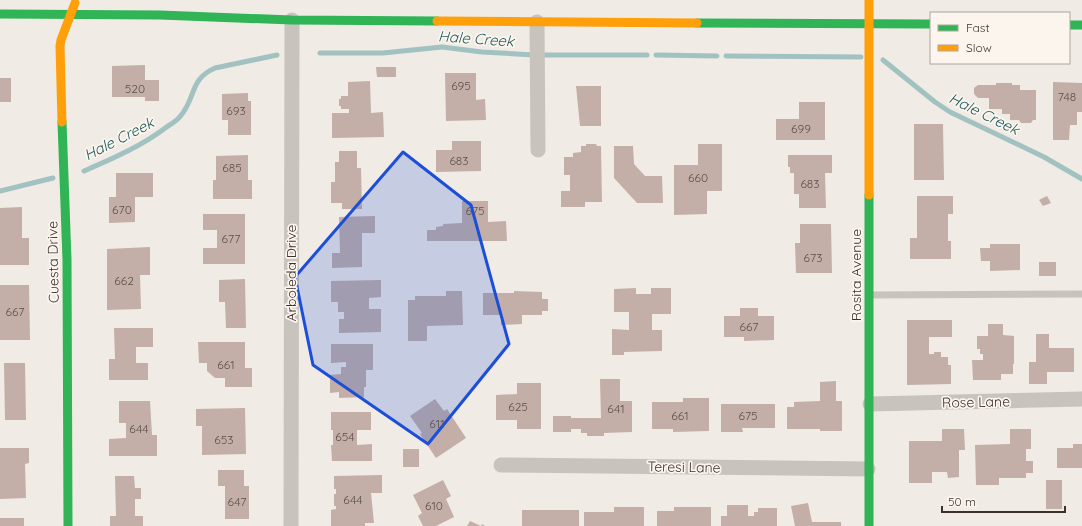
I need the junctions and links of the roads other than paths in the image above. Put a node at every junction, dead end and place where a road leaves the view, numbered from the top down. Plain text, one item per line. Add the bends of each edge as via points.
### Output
1 (77, 0) edge
2 (869, 0) edge
3 (150, 6) dead end
4 (0, 14) edge
5 (70, 14) junction
6 (160, 15) junction
7 (292, 20) junction
8 (537, 22) junction
9 (869, 23) junction
10 (930, 24) edge
11 (1070, 25) edge
12 (1082, 25) edge
13 (538, 150) dead end
14 (1082, 294) edge
15 (870, 295) junction
16 (1082, 399) edge
17 (870, 404) junction
18 (501, 464) dead end
19 (868, 469) junction
20 (68, 526) edge
21 (291, 526) edge
22 (869, 526) edge

1 - 5 street, Cuesta Drive
2 - 9 street, Rosita Avenue
3 - 6 street
4 - 5 street
5 - 6 street
5 - 20 street, Cuesta Drive via 60,46 67,260
6 - 7 street
7 - 8 street
7 - 21 street, Arboleda Drive
8 - 9 street
8 - 13 street
9 - 10 street
9 - 15 street, Rosita Avenue
11 - 12 street
14 - 15 lane
15 - 17 street, Rosita Avenue
16 - 17 street, Rose Lane
17 - 19 street, Rosita Avenue
18 - 19 street, Teresi Lane
19 - 22 street, Rosita Avenue

